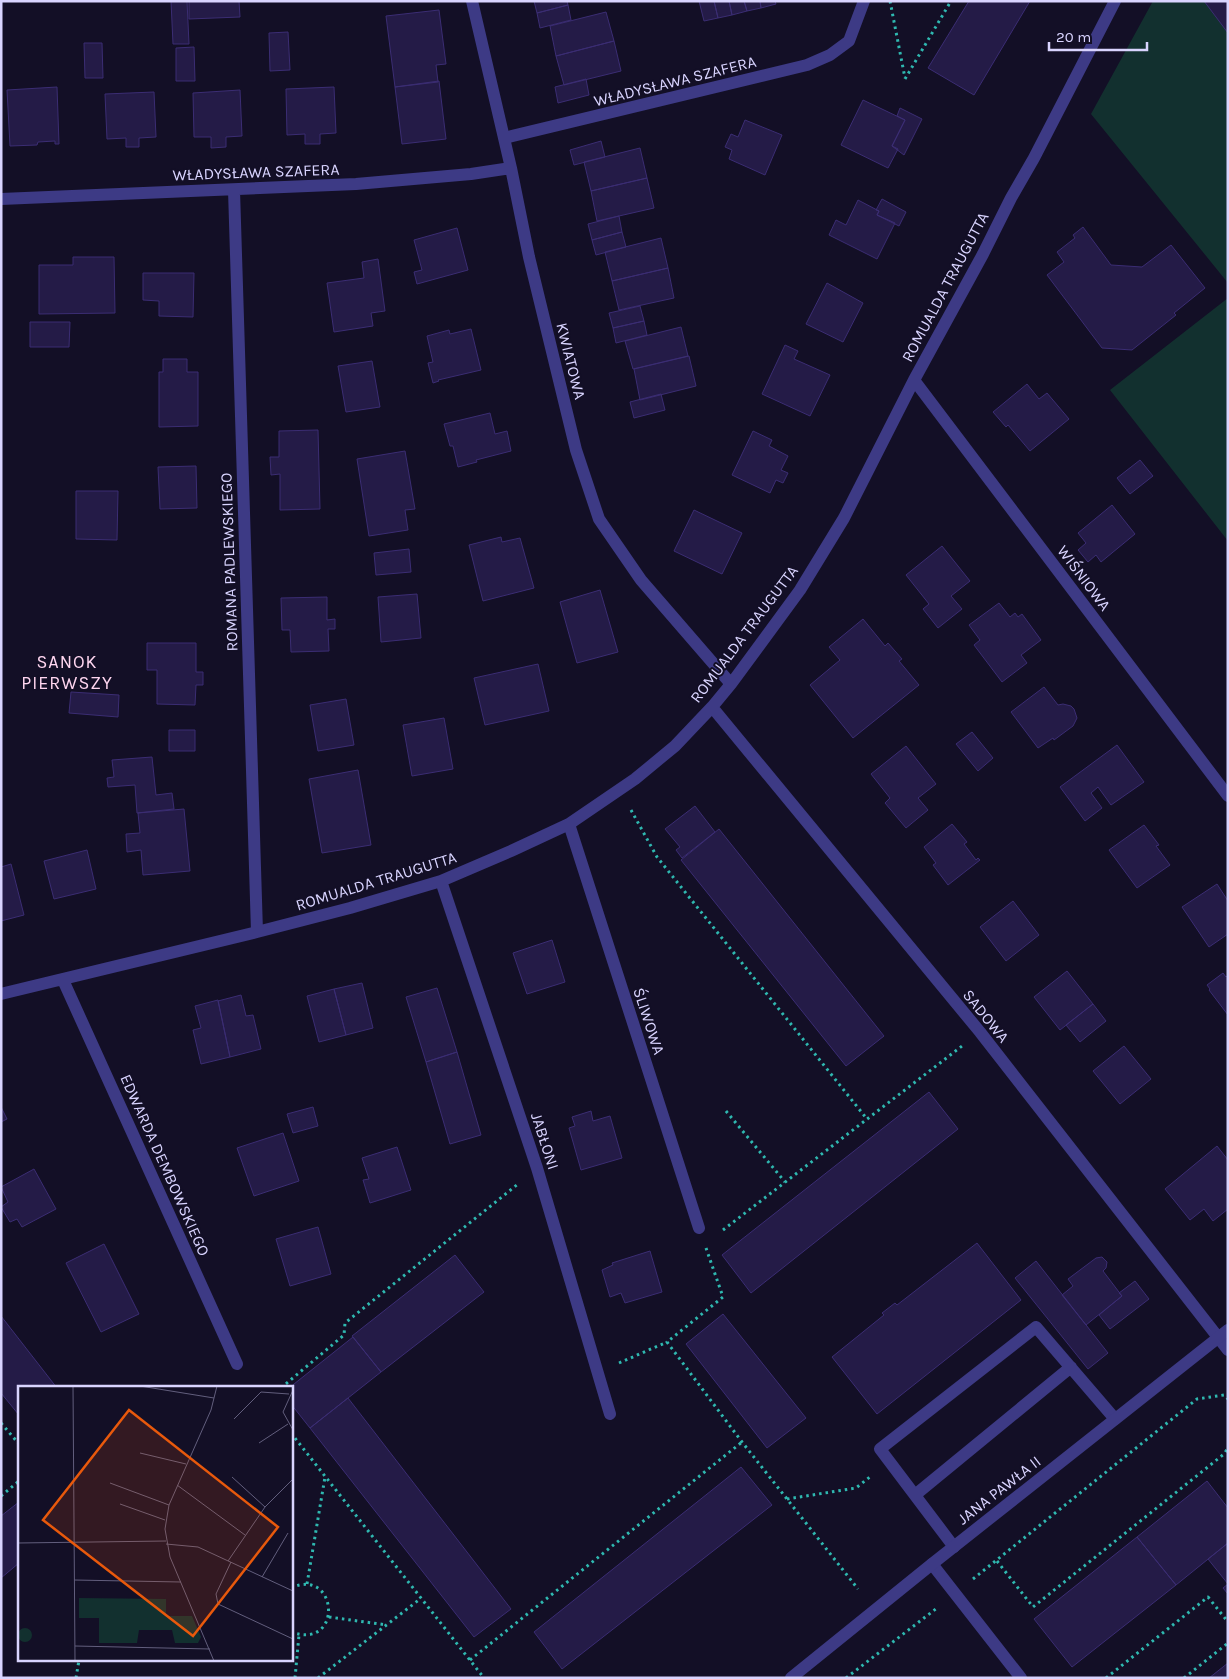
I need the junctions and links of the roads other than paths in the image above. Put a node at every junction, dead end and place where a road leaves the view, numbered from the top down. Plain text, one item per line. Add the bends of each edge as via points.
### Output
1 (472, 1) edge
2 (864, 1) edge
3 (1116, 1) edge
4 (504, 138) junction
5 (511, 168) junction
6 (234, 190) junction
7 (1, 199) edge
8 (914, 380) junction
9 (731, 684) junction
10 (712, 707) junction
11 (1228, 796) edge
12 (569, 824) junction
13 (441, 882) junction
14 (257, 932) junction
15 (64, 980) junction
16 (1, 994) edge
17 (699, 1228) road end
18 (1223, 1334) edge
19 (1228, 1350) edge
20 (237, 1364) dead end
21 (1071, 1367) junction
22 (610, 1414) dead end
23 (1115, 1419) junction
24 (915, 1495) junction
25 (954, 1547) junction
26 (932, 1564) junction
27 (791, 1678) edge
28 (1021, 1678) edge

1 - 4 street, KWIATOWA
2 - 4 street, WŁADYSŁAWA SZAFERA via 849,41 830,55 807,65
3 - 8 street, ROMUALDA TRAUGUTTA
4 - 5 street, KWIATOWA
5 - 6 street, WŁADYSŁAWA SZAFERA via 365,183
5 - 9 street, KWIATOWA via 576,450 599,519 642,580
6 - 7 street, WŁADYSŁAWA SZAFERA
6 - 14 street, ROMANA PADLEWSKIEGO
8 - 9 street, ROMUALDA TRAUGUTTA via 844,518 800,590
8 - 11 street, WIŚNIOWA
9 - 10 street, ROMUALDA TRAUGUTTA
10 - 12 street, ROMUALDA TRAUGUTTA via 669,751 635,779
10 - 18 street, SADOWA
12 - 13 street, ROMUALDA TRAUGUTTA
12 - 17 street, ŚLIWOWA
13 - 14 street, ROMUALDA TRAUGUTTA
13 - 22 street, JABŁONI via 537,1168
14 - 15 street, ROMUALDA TRAUGUTTA
15 - 16 street, ROMUALDA TRAUGUTTA
15 - 20 street, EDWARDA DEMBOWSKIEGO
18 - 19 street, SADOWA
18 - 23 street, JANA PAWŁA II
21 - 23 street
21 - 24 street
21 - 24 street via 1036,1327 880,1450
23 - 25 street, JANA PAWŁA II
24 - 25 street
25 - 26 street, JANA PAWŁA II
26 - 27 street, JANA PAWŁA II
26 - 28 street

